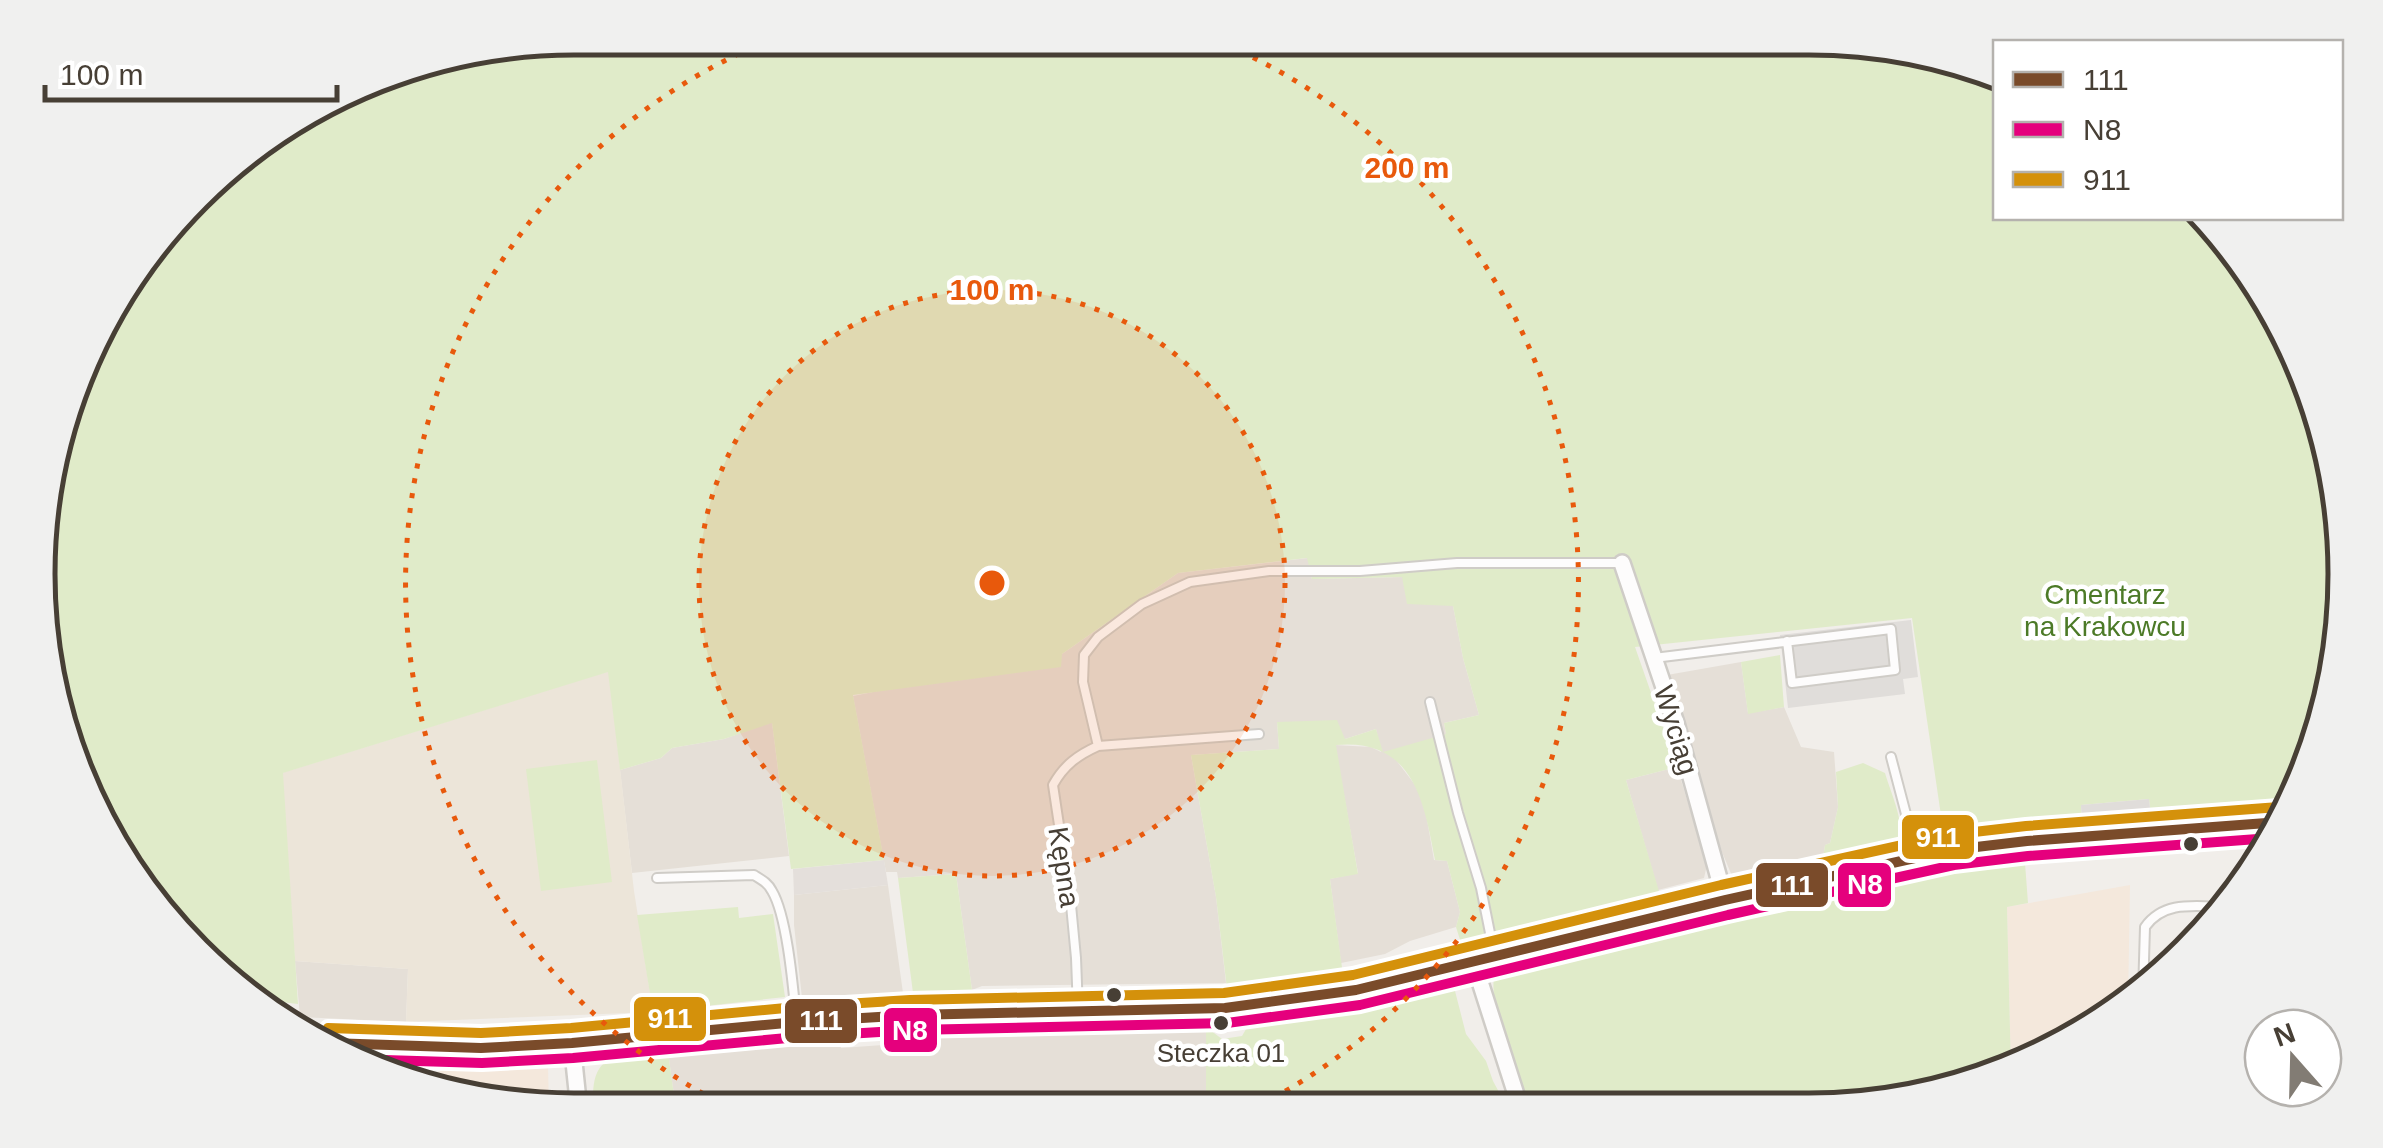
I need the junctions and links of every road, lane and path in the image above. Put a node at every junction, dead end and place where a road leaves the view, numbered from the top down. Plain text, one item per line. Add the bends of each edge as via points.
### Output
1 (1622, 562) joint
2 (1787, 641) junction
3 (1653, 658) junction
4 (1430, 702) dead end
5 (1258, 734) dead end
6 (1098, 746) junction
7 (1891, 757) dead end
8 (2264, 823) edge
9 (1917, 856) junction
10 (657, 878) dead end
11 (1724, 900) junction
12 (2207, 907) edge
13 (1484, 960) junction
14 (2143, 971) edge
15 (1078, 1010) junction
16 (797, 1022) junction
17 (572, 1043) junction
18 (355, 1044) edge
19 (577, 1093) edge
20 (1517, 1093) edge

1 - 3 street, Wyciąg
1 - 6 lane via 1269,571 1190,582 1142,604 1084,655 1083,682
2 - 2 lane via 1891,629 1895,670 1792,683
2 - 3 lane
3 - 11 street, Wyciąg
4 - 13 lane via 1481,888
5 - 6 lane
6 - 15 lane, Kępna via 1078,755 1053,785 1072,905
7 - 9 lane
8 - 9 street via 2000,843
9 - 11 street
10 - 16 lane via 754,876 772,889
11 - 13 street
12 - 14 lane via 2170,907 2151,919
13 - 15 street via 1356,990 1225,1008
13 - 20 street
15 - 16 street
16 - 17 street
17 - 18 street
17 - 19 street

